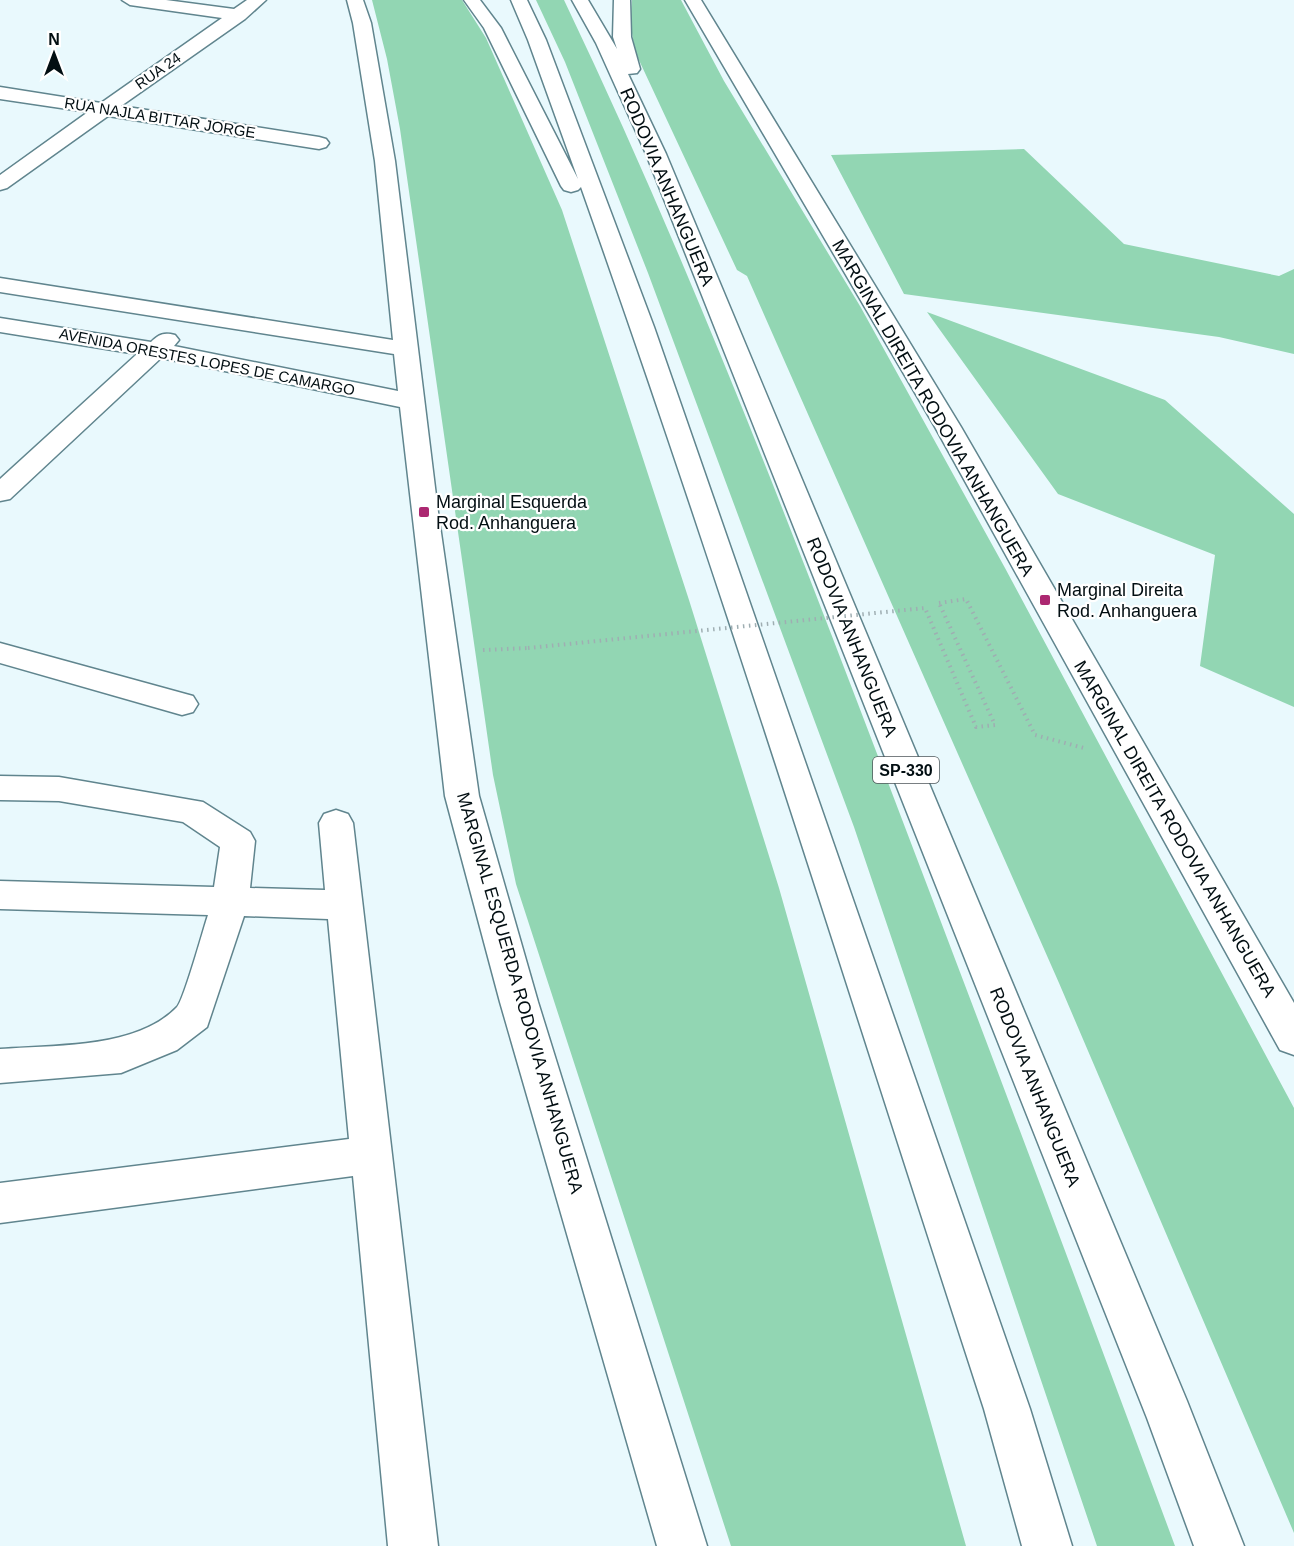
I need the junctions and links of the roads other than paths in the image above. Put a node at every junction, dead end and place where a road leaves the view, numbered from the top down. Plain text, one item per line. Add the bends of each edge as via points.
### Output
1 (129, 0) edge
2 (258, 0) edge
3 (355, 0) edge
4 (472, 0) edge
5 (519, 0) edge
6 (580, 0) edge
7 (622, 0) edge
8 (693, 0) edge
9 (239, 15) junction
10 (0, 93) edge
11 (102, 109) junction
12 (319, 143) dead end
13 (656, 154) junction
14 (0, 184) edge
15 (0, 285) edge
16 (195, 315) junction
17 (0, 325) edge
18 (642, 327) junction
19 (407, 349) junction
20 (156, 350) junction
21 (414, 402) junction
22 (0, 493) edge
23 (0, 653) edge
24 (182, 704) dead end
25 (0, 788) edge
26 (336, 823) dead end
27 (0, 895) edge
28 (230, 902) junction
29 (344, 905) junction
30 (1294, 1038) edge
31 (0, 1066) edge
32 (370, 1155) junction
33 (0, 1203) edge
34 (413, 1546) edge
35 (682, 1546) edge
36 (1047, 1546) edge
37 (1219, 1546) edge

1 - 9 main road
2 - 9 main road, RUA 24
3 - 19 main road, MARGINAL ESQUERDA RODOVIA ANHANGUERA via 385,161
4 - 18 main road via 492,28
5 - 18 main road
6 - 13 main road, RODOVIA ANHANGUERA / SP-330 via 605,43
7 - 13 main road via 622,38
8 - 30 main road, MARGINAL DIREITA RODOVIA ANHANGUERA via 948,427
9 - 11 main road, RUA 24
10 - 11 main road, RUA NAJLA BITTAR JORGE
11 - 12 main road, RUA NAJLA BITTAR JORGE
11 - 14 main road, RUA 24
13 - 37 main road, RODOVIA ANHANGUERA / SP-330
15 - 16 main road
16 - 19 main road
16 - 20 main road
17 - 20 main road, AVENIDA ORESTES LOPES DE CAMARGO
18 - 36 main road via 1007,1409
19 - 21 main road, MARGINAL ESQUERDA RODOVIA ANHANGUERA
20 - 21 main road, AVENIDA ORESTES LOPES DE CAMARGO
20 - 22 main road
21 - 35 main road, MARGINAL ESQUERDA RODOVIA ANHANGUERA via 424,512 462,796 519,1002
23 - 24 main road
25 - 28 main road via 59,789 191,811 238,841
26 - 29 main road
27 - 28 main road
28 - 29 main road
28 - 31 main road via 194,1016 163,1038 121,1056
29 - 32 main road
32 - 33 main road
32 - 34 main road

